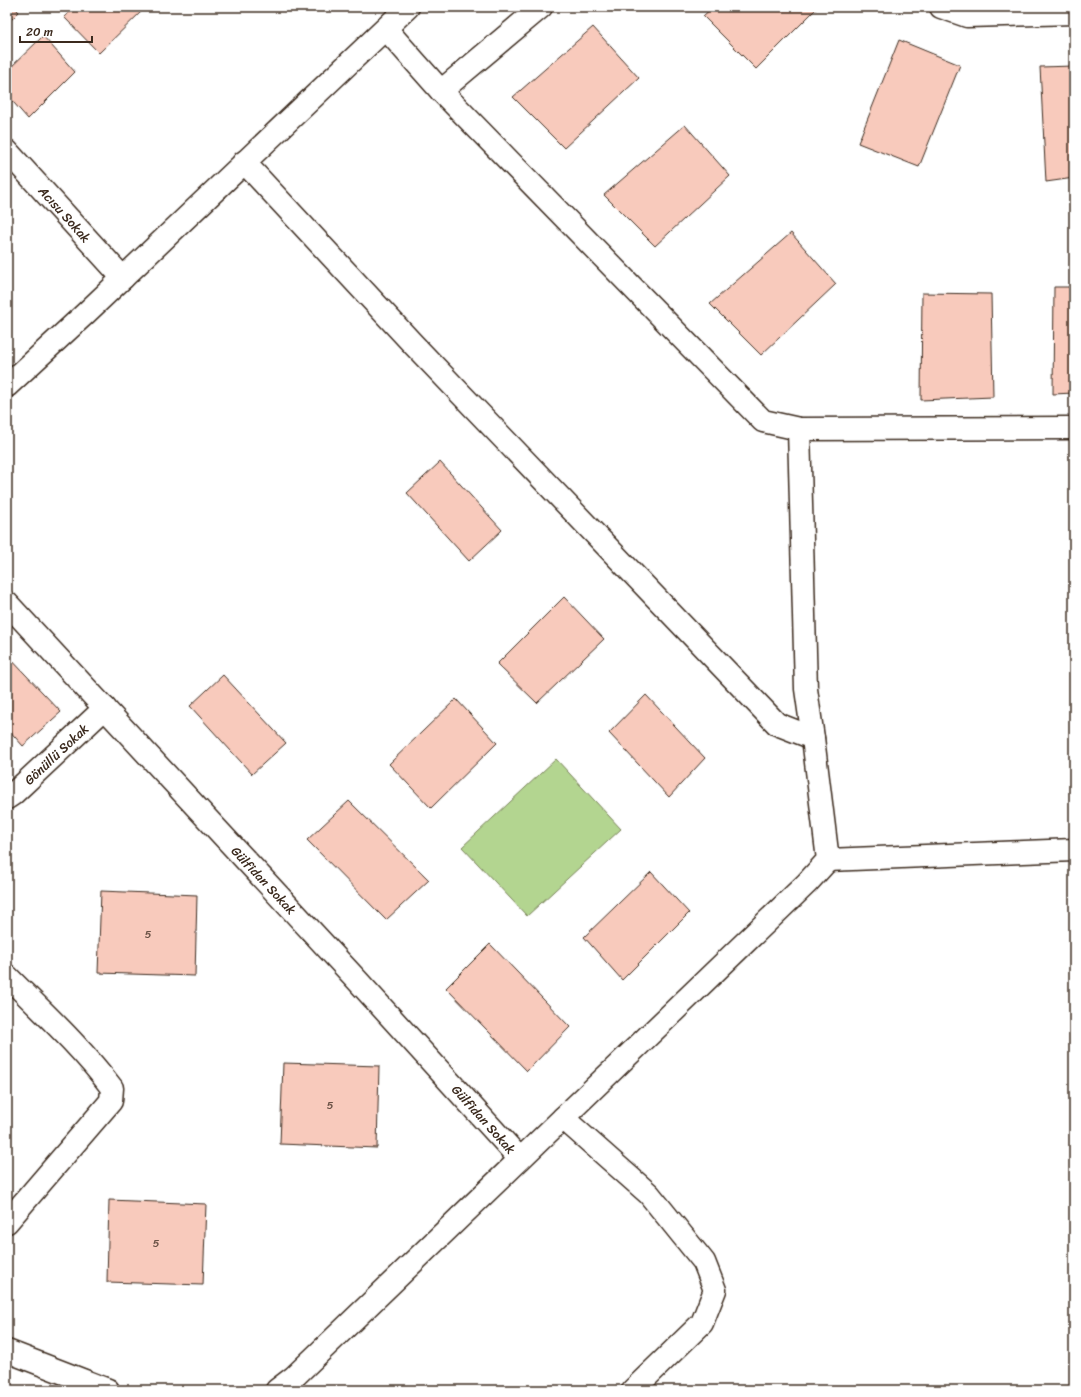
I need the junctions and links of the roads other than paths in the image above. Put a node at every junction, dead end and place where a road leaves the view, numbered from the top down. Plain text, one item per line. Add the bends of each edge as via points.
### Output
1 (408, 7) edge
2 (541, 7) edge
3 (941, 7) edge
4 (1074, 13) edge
5 (386, 29) junction
6 (441, 91) junction
7 (7, 150) edge
8 (244, 162) junction
9 (123, 278) junction
10 (7, 386) edge
11 (1074, 428) edge
12 (799, 430) junction
13 (7, 603) edge
14 (105, 708) junction
15 (813, 738) junction
16 (7, 798) edge
17 (1074, 850) edge
18 (828, 860) junction
19 (7, 976) edge
20 (563, 1118) junction
21 (520, 1159) junction
22 (7, 1222) edge
23 (7, 1351) edge
24 (108, 1390) edge
25 (277, 1390) edge
26 (634, 1390) edge

1 - 5 street
2 - 6 street
3 - 4 street via 967,16
5 - 6 street
5 - 8 street
6 - 12 street via 763,421
7 - 9 street, Acısu Sokak
8 - 9 street
8 - 15 street via 413,344 777,724
9 - 10 street
11 - 12 street
12 - 15 street via 806,689
13 - 14 street, Gülfidan Sokak
14 - 16 street, Gönüllü Sokak
14 - 21 street, Gülfidan Sokak
15 - 18 street
17 - 18 street
18 - 20 street
19 - 22 street via 74,1043 112,1088 111,1102
20 - 21 street
20 - 26 street via 649,1194 704,1262 715,1290 702,1323
21 - 25 street via 294,1377
23 - 24 street

